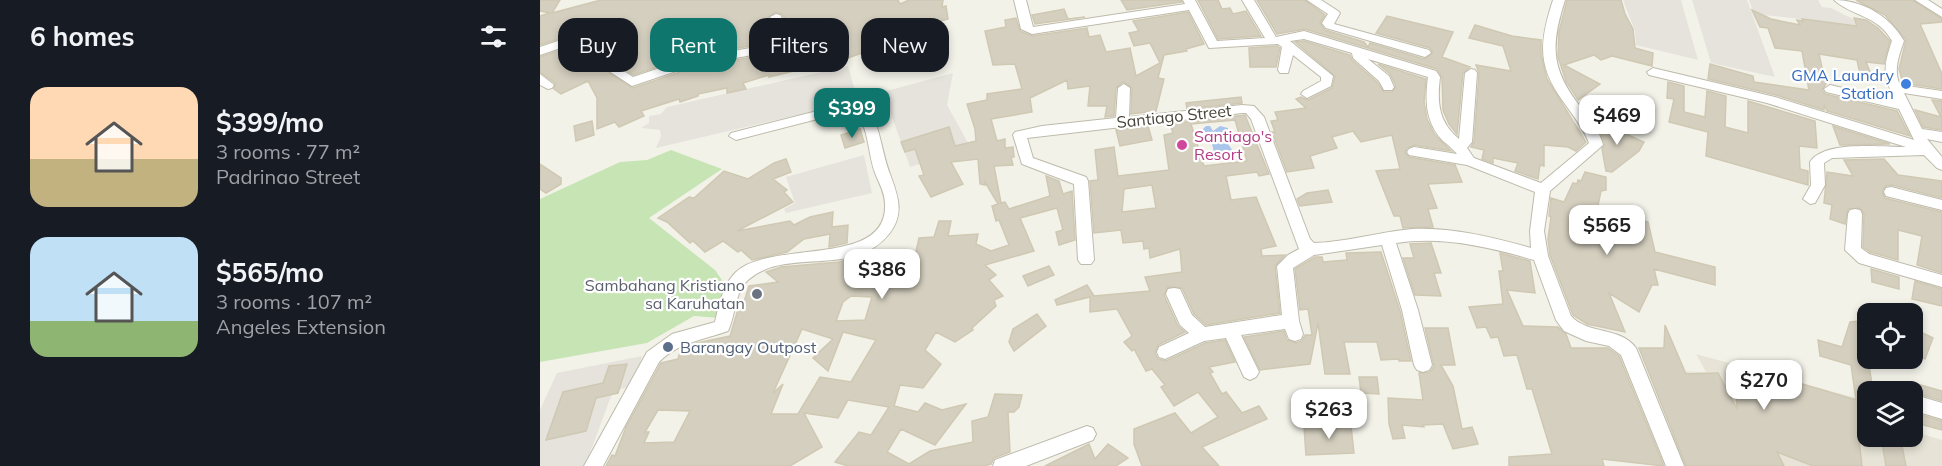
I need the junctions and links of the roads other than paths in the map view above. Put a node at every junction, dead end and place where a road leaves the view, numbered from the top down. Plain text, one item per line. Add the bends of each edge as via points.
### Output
1 (1020, 0) edge
2 (1248, 0) edge
3 (1313, 0) edge
4 (1559, 0) edge
5 (1840, 0) edge
6 (1921, 0) edge
7 (1190, 3) edge
8 (1942, 14) edge
9 (776, 17) dead end
10 (1280, 42) junction
11 (540, 51) edge
12 (1353, 51) junction
13 (1425, 53) dead end
14 (1284, 70) dead end
15 (1653, 72) dead end
16 (1471, 73) dead end
17 (1388, 87) dead end
18 (1124, 88) dead end
19 (1895, 88) junction
20 (1830, 89) dead end
21 (1307, 94) dead end
22 (1942, 95) edge
23 (1904, 106) junction
24 (1122, 122) junction
25 (1918, 133) junction
26 (736, 136) dead end
27 (1942, 137) edge
28 (1459, 147) junction
29 (1926, 149) junction
30 (1414, 152) dead end
31 (1468, 161) junction
32 (1942, 165) edge
33 (1543, 189) junction
34 (1891, 192) dead end
35 (1810, 199) dead end
36 (1942, 205) edge
37 (1855, 214) dead end
38 (1388, 237) junction
39 (1312, 249) junction
40 (1540, 256) junction
41 (1086, 260) dead end
42 (1942, 281) edge
43 (1174, 294) dead end
44 (1230, 328) junction
45 (1202, 334) junction
46 (1165, 352) dead end
47 (1423, 365) dead end
48 (1250, 372) dead end
49 (1923, 405) edge
50 (1942, 411) edge
51 (1087, 434) dead end
52 (593, 466) edge
53 (1002, 466) edge
54 (1675, 466) edge

1 - 7 street via 1028,29 1038,31
2 - 10 street
3 - 13 street via 1334,13 1330,26
4 - 33 street via 1549,30 1552,76 1586,121 1596,145
5 - 19 street via 1894,31 1898,40 1891,79
6 - 8 street
7 - 10 street via 1213,45
9 - 11 street via 790,40 688,63 632,82 570,41
10 - 12 street via 1304,34
10 - 14 street
10 - 21 street via 1327,76 1327,83
12 - 17 street
12 - 28 street via 1434,76 1433,113 1446,136
15 - 29 street via 1770,100
16 - 28 street via 1466,142
18 - 24 street
19 - 22 street
19 - 23 street
20 - 23 street
23 - 25 street
24 - 39 street, Santiago Street via 1242,109 1254,112 1302,239
24 - 41 street, Santiago Street via 1020,135 1027,161 1081,181
25 - 27 street
25 - 29 street
26 - 52 street via 841,109 864,110 892,199 891,216 883,232 854,250 765,264 744,275 735,285 722,326 679,337 664,344 653,357
28 - 31 street
29 - 32 street
29 - 35 street via 1823,156 1817,162 1818,185
30 - 31 street
31 - 33 street
33 - 40 street via 1537,231
34 - 36 street
37 - 42 street via 1853,250 1858,254
38 - 39 street
38 - 40 street via 1456,236
38 - 47 street
39 - 44 street via 1285,266 1293,327
40 - 54 street via 1566,324 1627,349
43 - 45 street via 1186,320
44 - 45 street
44 - 48 street
45 - 46 street
49 - 50 street
51 - 53 street

